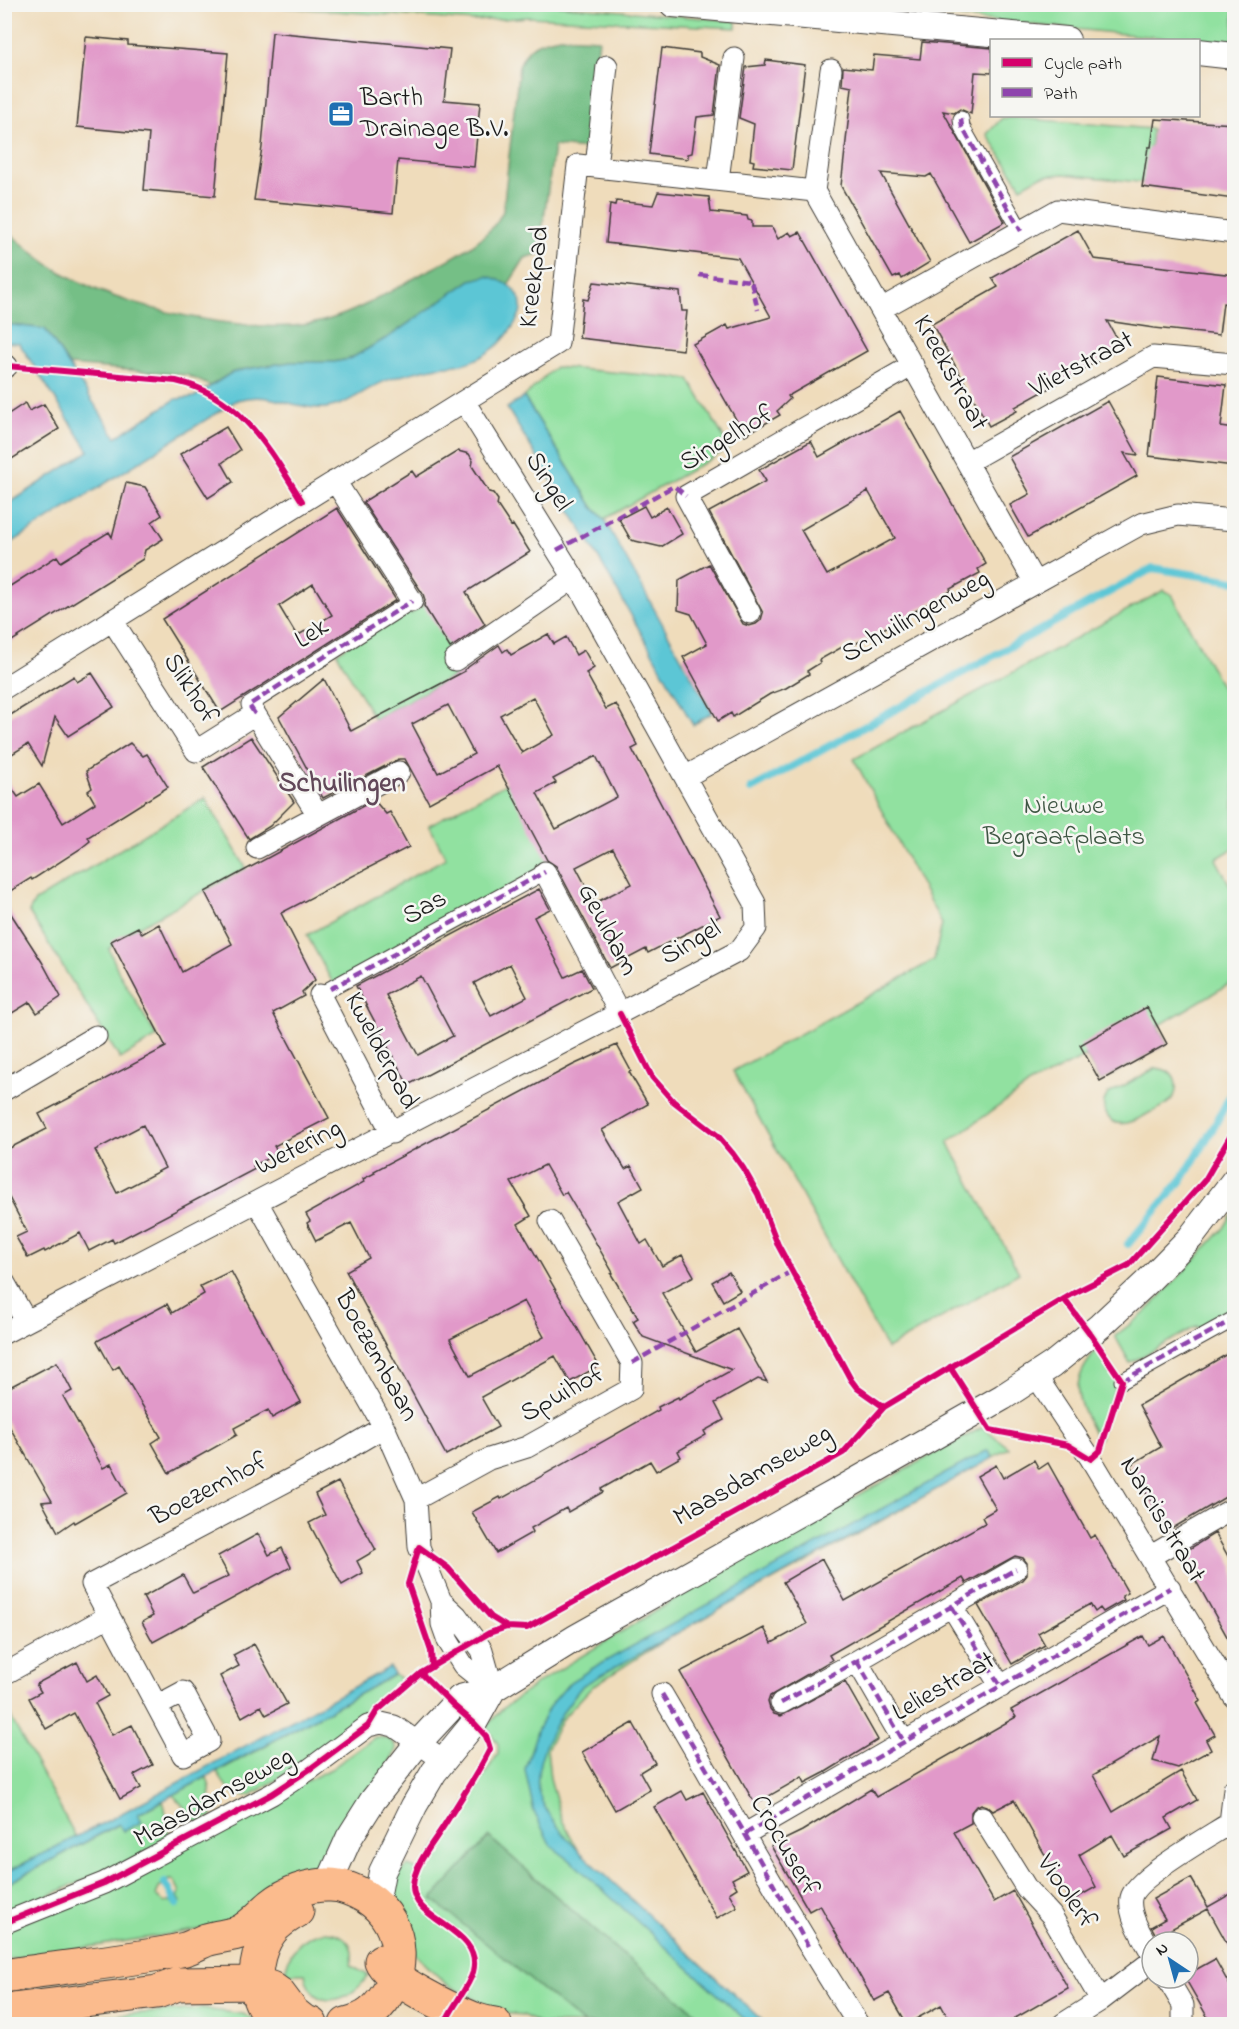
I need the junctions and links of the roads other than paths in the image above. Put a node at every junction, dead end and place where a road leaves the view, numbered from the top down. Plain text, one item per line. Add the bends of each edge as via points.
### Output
1 (673, 4) edge
2 (1056, 39) edge
3 (1200, 52) edge
4 (1234, 56) edge
5 (734, 58) dead end
6 (607, 66) dead end
7 (831, 70) dead end
8 (961, 119) dead end
9 (596, 167) junction
10 (718, 180) junction
11 (814, 191) junction
12 (1021, 231) junction
13 (1234, 233) edge
14 (881, 309) junction
15 (1234, 363) edge
16 (913, 365) junction
17 (464, 400) junction
18 (967, 462) junction
19 (335, 481) junction
20 (1234, 520) edge
21 (574, 578) junction
22 (1035, 583) junction
23 (412, 601) joint
24 (750, 613) dead end
25 (112, 620) junction
26 (455, 660) dead end
27 (4, 688) edge
28 (255, 714) junction
29 (399, 772) dead end
30 (685, 777) junction
31 (318, 815) junction
32 (256, 848) dead end
33 (545, 872) joint
34 (325, 992) joint
35 (620, 1014) junction
36 (96, 1036) dead end
37 (4, 1090) edge
38 (392, 1132) junction
39 (1234, 1181) edge
40 (257, 1202) junction
41 (550, 1221) dead end
42 (4, 1282) edge
43 (1234, 1319) edge
44 (26, 1321) junction
45 (4, 1333) edge
46 (1036, 1376) junction
47 (1122, 1381) dead end
48 (384, 1427) junction
49 (416, 1499) junction
50 (1234, 1508) edge
51 (1150, 1556) junction
52 (1016, 1569) dead end
53 (1170, 1588) junction
54 (952, 1606) junction
55 (109, 1616) junction
56 (857, 1661) junction
57 (8, 1672) dead end
58 (1001, 1687) junction
59 (493, 1689) junction
60 (662, 1694) dead end
61 (1234, 1697) edge
62 (781, 1703) dead end
63 (157, 1706) dead end
64 (904, 1742) junction
65 (418, 1743) junction
66 (443, 1760) junction
67 (1234, 1789) edge
68 (982, 1816) dead end
69 (745, 1834) junction
70 (335, 1892) junction
71 (376, 1904) junction
72 (4, 1923) edge
73 (261, 1931) junction
74 (1140, 1931) edge
75 (1140, 1969) edge
76 (397, 1970) junction
77 (4, 1977) edge
78 (1174, 1990) edge
79 (1101, 2000) junction
80 (265, 2004) edge
81 (4, 2011) edge
82 (311, 2025) edge
83 (346, 2025) edge
84 (495, 2025) edge
85 (500, 2025) edge
86 (858, 2025) edge
87 (1063, 2025) edge
88 (1183, 2025) edge

1 - 2 street
3 - 4 street
5 - 10 street
6 - 9 street
7 - 11 street
8 - 12 street
9 - 10 street
9 - 17 street, Kreekpad via 578,165 558,343
10 - 11 street
11 - 14 street, Kreekstraat
12 - 13 street via 1058,210
12 - 14 street
14 - 16 street, Kreekstraat
15 - 18 street, Vlietstraat via 1153,357
16 - 18 street, Kreekstraat
16 - 24 street, Singelhof via 686,496
17 - 19 street
17 - 21 street, Singel
18 - 22 street, Kreekstraat
19 - 23 street
19 - 25 street
20 - 22 street, Schuilingenweg via 1178,515 1141,524
21 - 26 street
21 - 30 street, Singel
22 - 30 street, Schuilingenweg
23 - 28 street, Lek via 249,705
25 - 27 street
25 - 28 street, Slikhof via 196,751
28 - 31 street, Slikhof
29 - 31 street
30 - 35 street, Singel via 755,903 756,928 739,951
31 - 32 street
33 - 34 street, Sas
33 - 35 street, Geuldam
34 - 38 street, Kwelderpad
35 - 38 street, Wetering
36 - 37 street
38 - 40 street, Wetering
39 - 46 street, Maasdamseweg via 1191,1237 1148,1282
40 - 44 street, Wetering
40 - 48 street, Boezembaan
41 - 49 street, Spuihof via 632,1363 631,1389 527,1447 489,1459
42 - 44 street
43 - 47 street
44 - 45 street, Wetering
46 - 51 street, Narcisstraat
46 - 59 street, Maasdamseweg via 577,1637
48 - 49 street, Boezembaan
48 - 55 street, Boezemhof via 92,1584
49 - 59 street, Boezembaan via 419,1546 441,1601 482,1650
50 - 51 street
51 - 53 street, Narcisstraat
52 - 54 street
53 - 58 street, Leliestraat
53 - 61 street, Narcisstraat
54 - 56 street
54 - 58 street
55 - 57 street
55 - 63 street, Boezemhof
56 - 62 street
56 - 64 street
58 - 64 street, Leliestraat
59 - 65 street, Maasdamseweg via 460,1698
59 - 66 street, Maasdamseweg via 474,1723
60 - 69 street, Crocuserf
64 - 69 street, Leliestraat
65 - 66 street, Maasdamseweg
65 - 70 street, Maasdamseweg via 373,1800 364,1842
65 - 72 street, Maasdamseweg via 394,1726 368,1726 263,1798 104,1883
66 - 71 street, Maasdamseweg via 389,1854
67 - 74 street via 1230,1823 1145,1878 1131,1897 1132,1915
68 - 79 street, Vioolerf via 1027,1888 1051,1915
69 - 86 street, Crocuserf via 808,1947
70 - 71 main road
70 - 73 main road via 293,1912 270,1932
70 - 76 main road via 342,1906 362,1918 371,1930 382,1964
71 - 76 main road via 393,1928 399,1948
73 - 77 main road via 246,1950 210,1953 188,1948
73 - 80 main road via 258,1963
75 - 79 street
76 - 83 main road via 383,2000 370,2014
76 - 84 main road via 474,2019
76 - 85 main road via 407,1969 479,2008
78 - 88 street via 1183,2005
79 - 87 street
80 - 81 main road via 178,1984 157,1992
80 - 82 main road via 271,1988 293,2013

